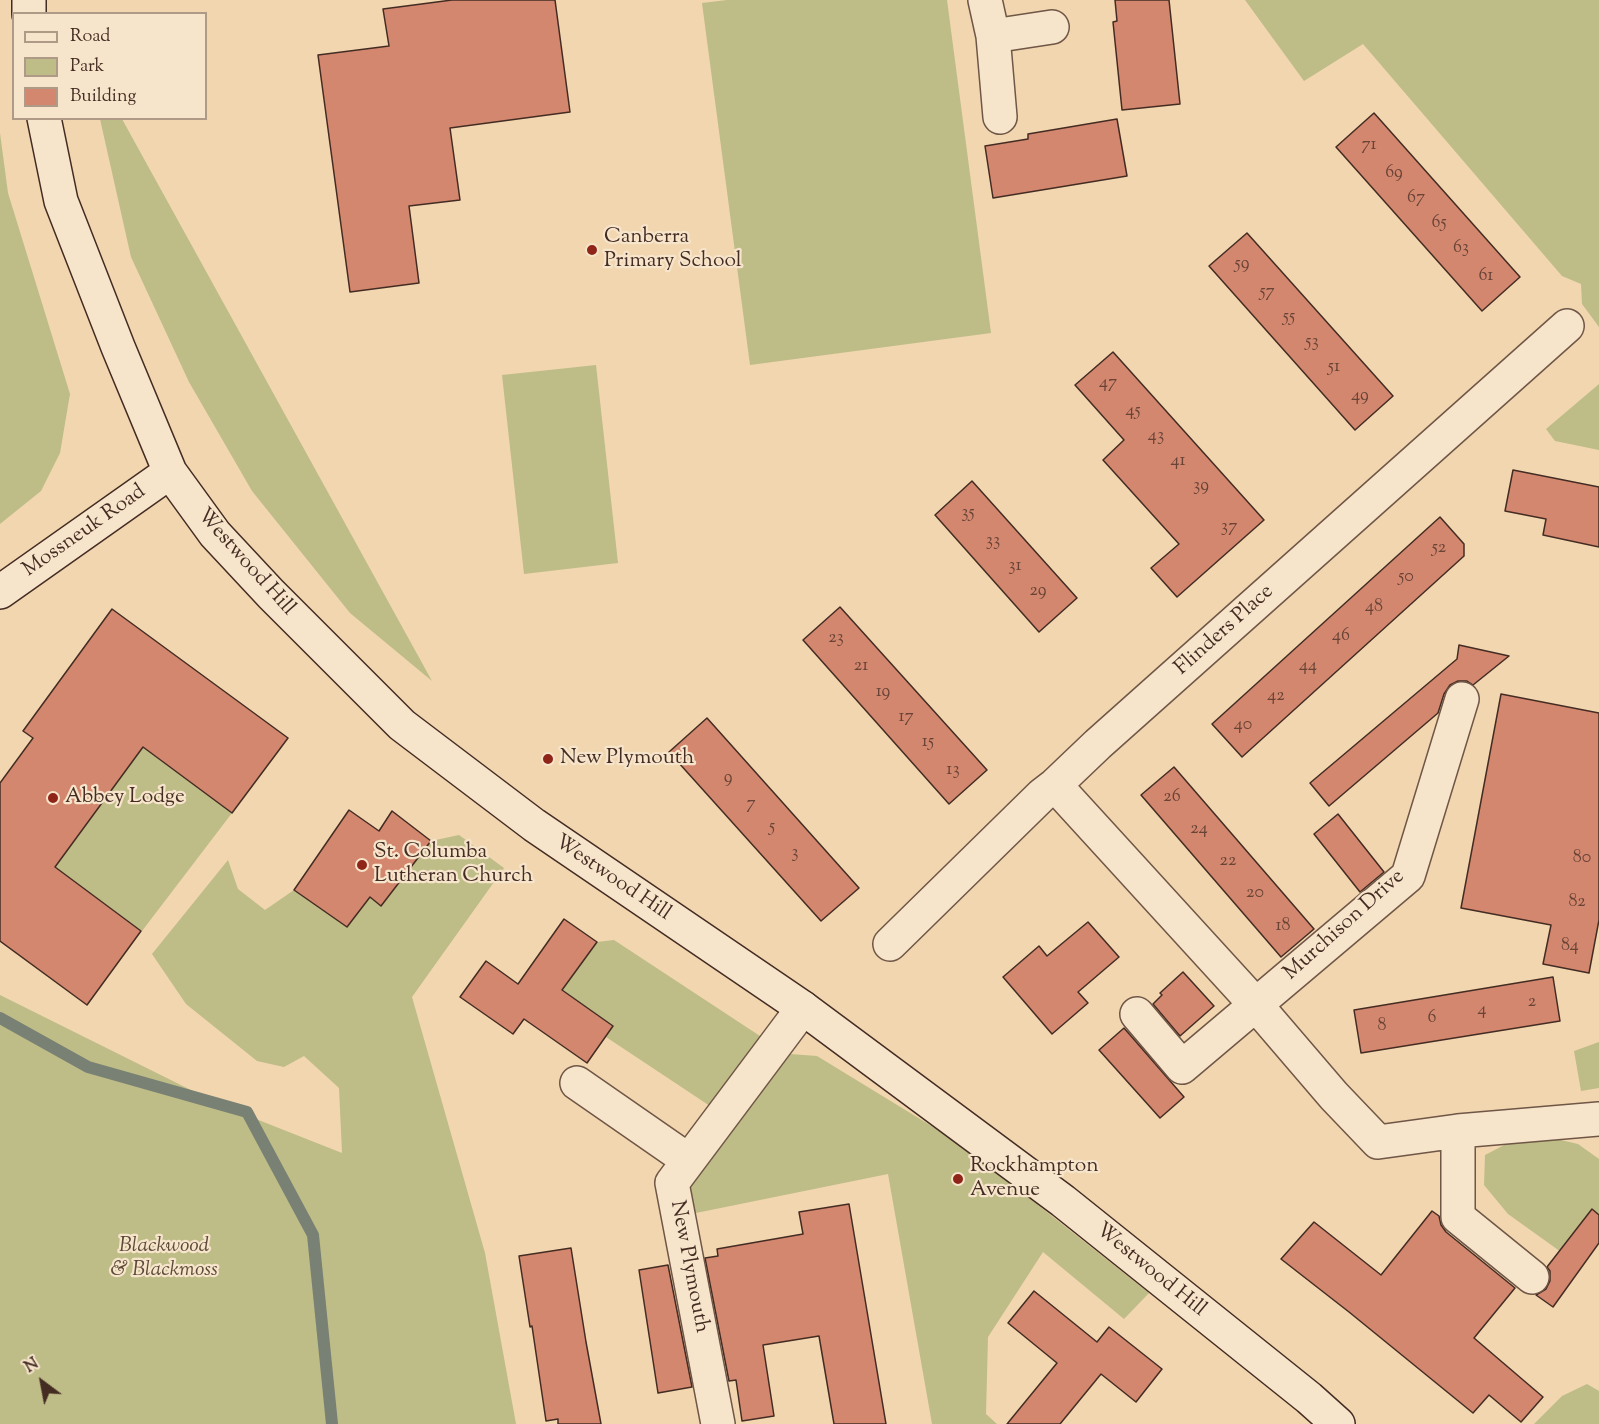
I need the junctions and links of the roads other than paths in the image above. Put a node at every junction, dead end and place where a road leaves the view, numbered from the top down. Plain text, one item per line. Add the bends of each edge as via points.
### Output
1 (985, 0) edge
2 (1052, 27) dead end
3 (993, 36) junction
4 (1000, 117) dead end
5 (44, 120) edge
6 (1567, 326) dead end
7 (170, 472) junction
8 (0, 592) edge
9 (1462, 699) dead end
10 (1055, 785) junction
11 (890, 944) dead end
12 (1256, 1005) junction
13 (802, 1008) junction
14 (1137, 1014) dead end
15 (577, 1083) dead end
16 (1599, 1119) edge
17 (1458, 1131) junction
18 (688, 1160) junction
19 (1532, 1277) dead end
20 (718, 1424) edge
21 (1338, 1424) edge

1 - 3 street
2 - 3 street
3 - 4 street
5 - 7 street, Westwood Hill via 61,201
6 - 10 street, Flinders Place
7 - 8 street, Mossneuk Road
7 - 13 street, Westwood Hill via 215,534 402,725 534,825
9 - 12 street, Murchison Drive via 1408,876
10 - 11 street, Flinders Place
10 - 12 street
12 - 14 street, Murchison Drive via 1182,1067
12 - 17 street via 1378,1142
13 - 18 street, New Plymouth
13 - 21 street, Westwood Hill via 1063,1201
15 - 18 street
16 - 17 street
17 - 19 street via 1458,1216
18 - 20 street, New Plymouth via 672,1183

